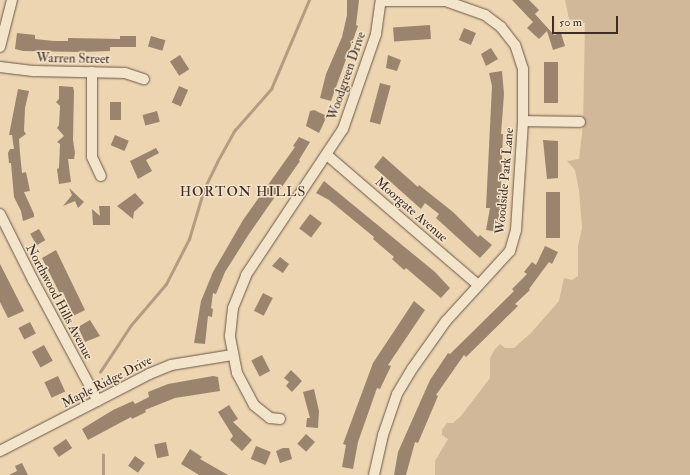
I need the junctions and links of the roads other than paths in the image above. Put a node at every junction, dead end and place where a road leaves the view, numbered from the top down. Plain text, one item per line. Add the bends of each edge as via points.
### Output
1 (12, 0) edge
2 (381, 1) edge
3 (0, 47) edge
4 (0, 67) edge
5 (92, 72) junction
6 (144, 79) dead end
7 (523, 121) junction
8 (580, 122) dead end
9 (327, 155) junction
10 (101, 176) dead end
11 (0, 214) edge
12 (478, 285) junction
13 (232, 355) junction
14 (98, 400) junction
15 (280, 419) dead end
16 (0, 451) edge
17 (374, 475) edge

1 - 3 street
2 - 7 street, Woodside Park Lane via 446,1 462,4 485,15 501,27 514,45 523,69
2 - 9 street, Woodgreen Drive via 378,23 351,110 344,129
4 - 5 street, Warren Street via 35,71
5 - 6 street, Warren Street via 125,73
5 - 10 street via 92,157
7 - 8 street
7 - 12 street, Woodside Park Lane via 516,230 510,250
9 - 12 street, Moorgate Avenue
9 - 13 street, Woodgreen Drive via 240,285 232,308
11 - 14 street, Northwood Hills Avenue via 26,268
12 - 17 street, Woodside Park Lane via 446,321 397,394 383,435
13 - 14 street, Maple Ridge Drive via 171,365
13 - 15 street, Woodgreen Drive via 236,373 251,401 266,416
14 - 16 street, Maple Ridge Drive

